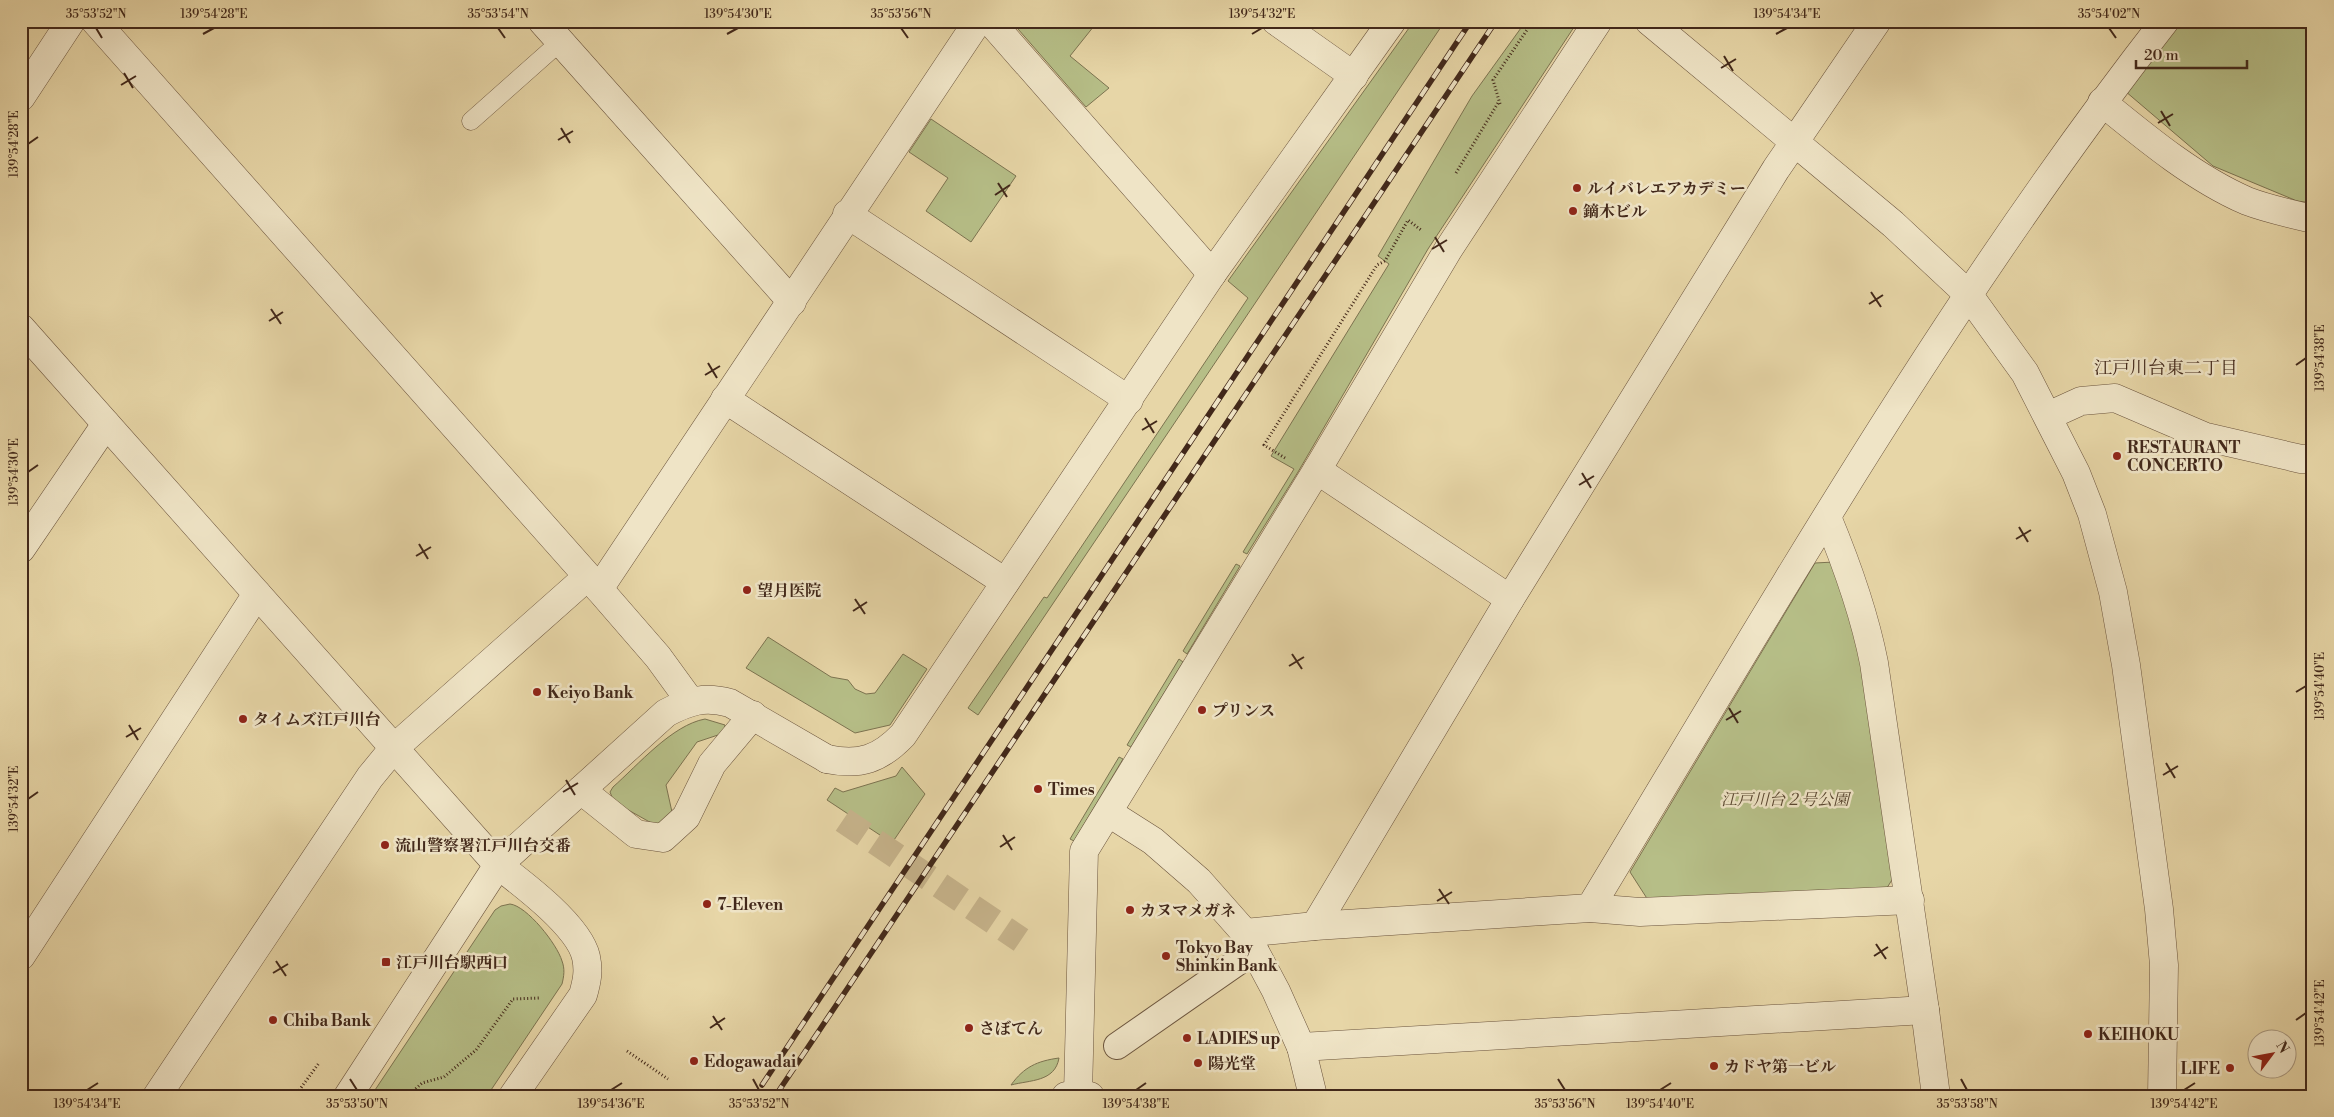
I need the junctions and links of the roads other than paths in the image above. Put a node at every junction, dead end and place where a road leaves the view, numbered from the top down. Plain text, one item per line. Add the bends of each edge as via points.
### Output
1 (71, 21) edge
2 (95, 21) edge
3 (542, 21) edge
4 (978, 21) edge
5 (990, 21) edge
6 (1276, 21) edge
7 (1392, 21) edge
8 (1598, 21) edge
9 (1649, 21) edge
10 (1877, 21) edge
11 (2165, 21) edge
12 (560, 42) junction
13 (1354, 76) junction
14 (21, 97) edge
15 (2102, 102) junction
16 (471, 121) dead end
17 (1794, 140) junction
18 (847, 214) junction
19 (2313, 219) edge
20 (1212, 274) junction
21 (1968, 294) junction
22 (792, 302) junction
23 (21, 328) edge
24 (725, 400) junction
25 (1129, 400) junction
26 (2048, 416) junction
27 (106, 424) junction
28 (2313, 459) edge
29 (1315, 472) junction
30 (1827, 517) junction
31 (21, 549) edge
32 (1005, 582) junction
33 (593, 583) junction
34 (257, 594) junction
35 (1510, 599) junction
36 (690, 701) junction
37 (753, 715) junction
38 (394, 749) junction
39 (581, 790) junction
40 (1109, 814) junction
41 (498, 865) junction
42 (1910, 900) junction
43 (1590, 908) junction
44 (1315, 926) junction
45 (1250, 942) junction
46 (21, 956) edge
47 (1925, 1010) junction
48 (1116, 1046) dead end
49 (1301, 1047) junction
50 (1078, 1095) edge
51 (157, 1096) edge
52 (348, 1096) edge
53 (513, 1096) edge
54 (1313, 1096) edge
55 (1936, 1096) edge
56 (2162, 1096) edge

1 - 14 street
2 - 33 street
3 - 12 street
4 - 18 street
5 - 20 street
6 - 13 street
7 - 13 street
8 - 29 street via 1448,250
9 - 17 street
10 - 17 street
11 - 15 street
12 - 16 lane
12 - 22 street
13 - 20 street
15 - 19 street via 2141,134 2209,180 2246,200
15 - 21 street
17 - 21 street via 1893,224
17 - 35 street
18 - 22 street
18 - 25 street
20 - 25 street
21 - 26 street via 2024,373
21 - 30 street
22 - 24 street
23 - 27 street
24 - 32 street
24 - 33 street
25 - 32 street
26 - 28 street via 2080,402 2114,398 2206,437
26 - 56 street via 2092,514 2113,592 2126,665 2164,965
27 - 31 street
27 - 34 street
29 - 35 street
29 - 40 street
30 - 42 street via 1866,624
30 - 43 street
32 - 37 street via 903,735 888,751 870,759 846,763 827,760
33 - 36 street via 658,657
33 - 38 street
34 - 38 street
34 - 46 street
35 - 44 street
36 - 37 street via 718,700
36 - 39 street via 666,714
37 - 39 street via 712,764 686,817 663,838 636,834
38 - 41 street
38 - 51 street via 370,777
39 - 41 street
40 - 45 street via 1153,840 1199,881
40 - 50 street via 1084,851
41 - 52 street
41 - 53 street via 556,913 577,939 586,955 588,977 583,995
42 - 43 street via 1640,912
42 - 47 street
43 - 44 street
44 - 45 street
45 - 48 street
45 - 49 street
47 - 49 street
47 - 55 street
49 - 54 street

